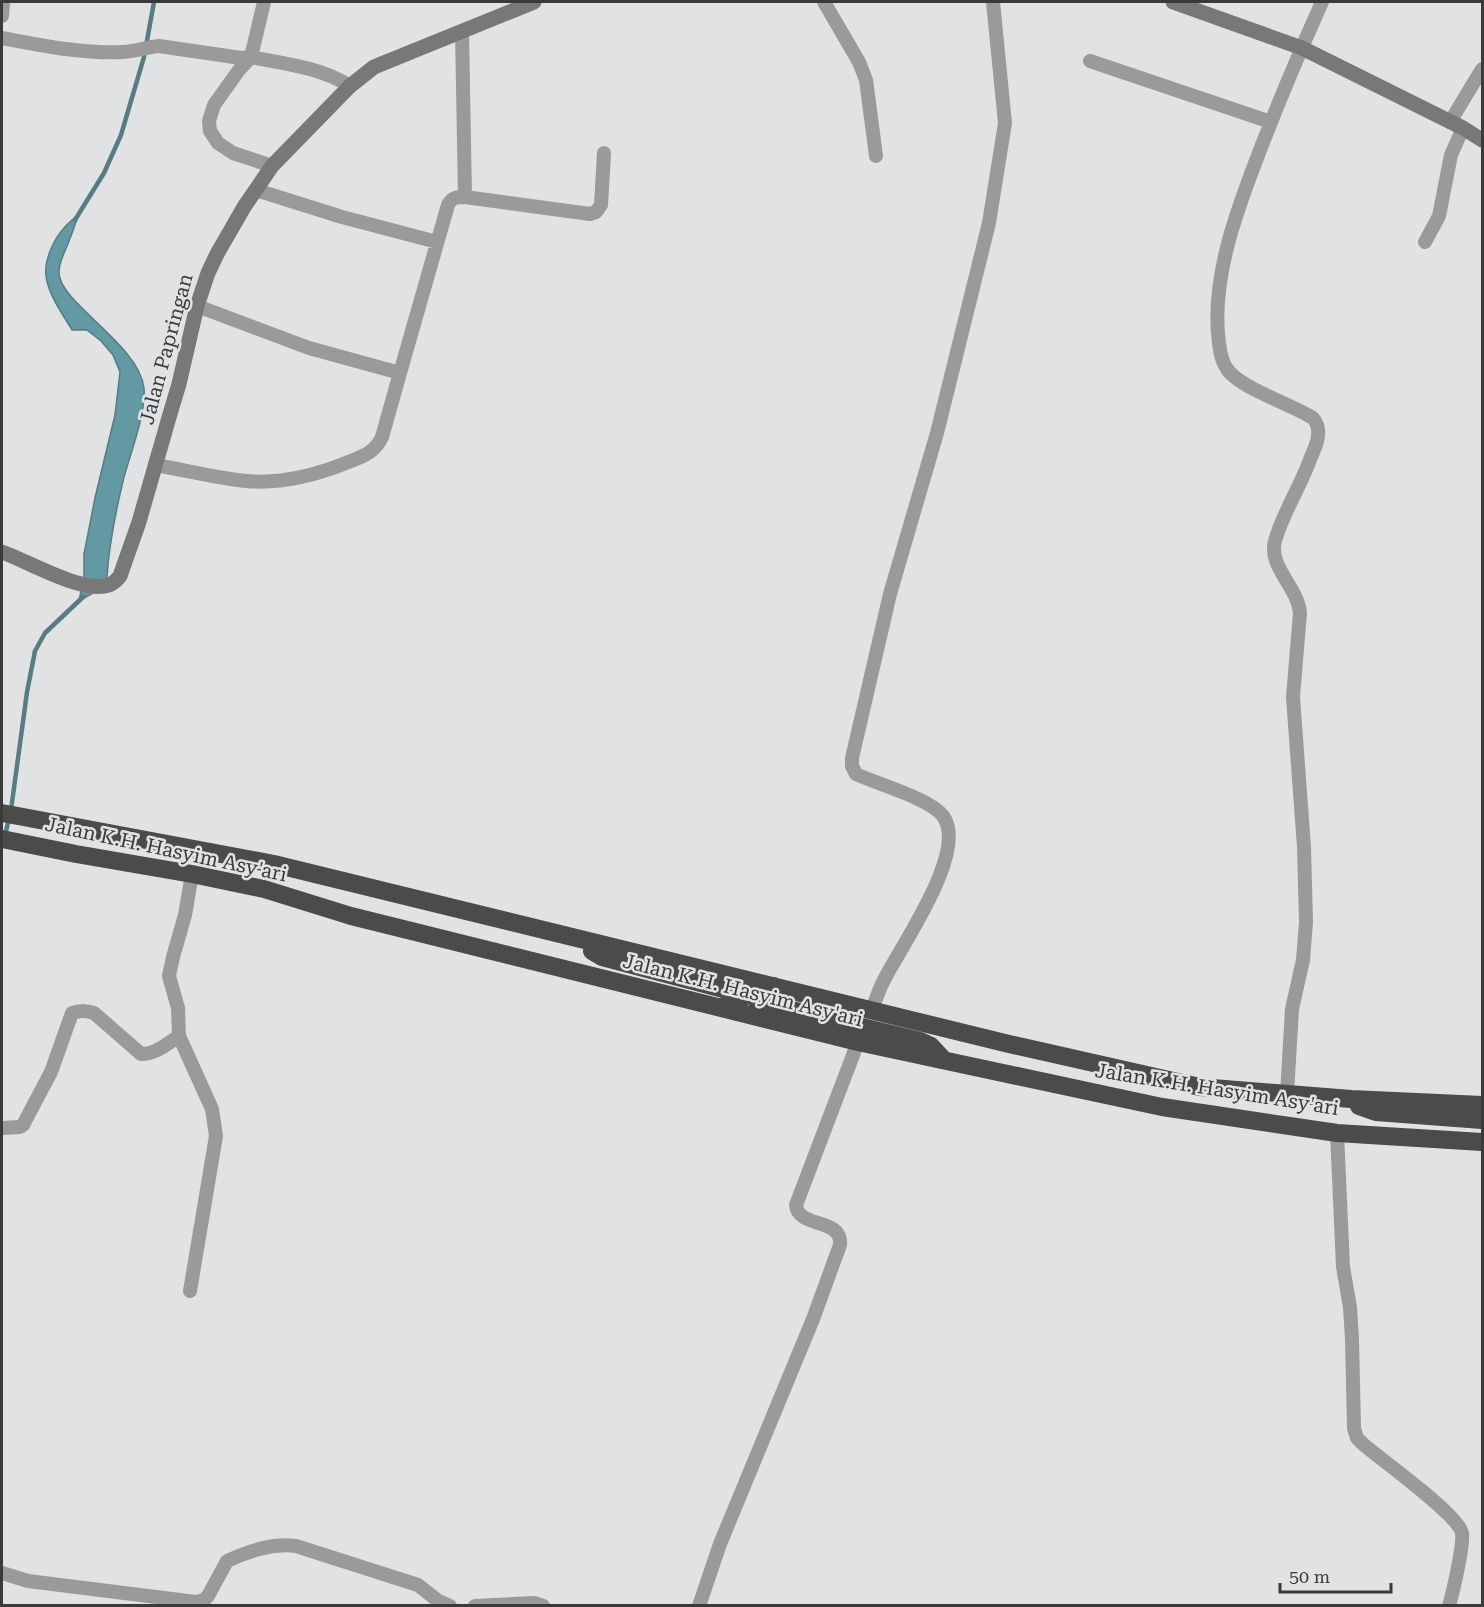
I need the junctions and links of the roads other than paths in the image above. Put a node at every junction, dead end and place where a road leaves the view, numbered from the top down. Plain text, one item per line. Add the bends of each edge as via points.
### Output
1 (3, 2) edge
2 (264, 2) edge
3 (534, 2) edge
4 (824, 2) edge
5 (993, 2) edge
6 (1173, 2) edge
7 (1322, 2) edge
8 (2, 16) edge
9 (462, 31) junction
10 (2, 38) edge
11 (1302, 48) junction
12 (251, 57) junction
13 (1090, 61) dead end
14 (1482, 69) edge
15 (350, 86) junction
16 (1271, 122) junction
17 (1456, 125) junction
18 (1482, 140) edge
19 (604, 153) dead end
20 (876, 156) dead end
21 (272, 166) junction
22 (256, 190) junction
23 (465, 197) junction
24 (437, 243) junction
25 (1425, 243) dead end
26 (197, 306) junction
27 (400, 373) junction
28 (155, 465) junction
29 (2, 552) edge
30 (2, 813) edge
31 (2, 838) edge
32 (192, 874) junction
33 (581, 939) junction
34 (777, 987) junction
35 (718, 1007) junction
36 (872, 1010) junction
37 (179, 1036) junction
38 (858, 1042) junction
39 (944, 1060) junction
40 (1287, 1094) junction
41 (1352, 1099) junction
42 (1482, 1105) edge
43 (1482, 1120) edge
44 (2, 1128) edge
45 (1337, 1133) junction
46 (1482, 1142) edge
47 (190, 1291) dead end
48 (2, 1573) edge
49 (450, 1605) edge
50 (475, 1605) edge
51 (543, 1605) edge
52 (699, 1605) edge
53 (1449, 1605) edge

1 - 8 street
2 - 12 street
3 - 9 street, Jalan Papringan
4 - 20 street via 866,80
5 - 36 street via 1005,123 989,223 937,433 890,594 852,758 856,774 927,803 944,817 949,839 935,890
6 - 11 street
7 - 11 street
9 - 15 street, Jalan Papringan via 374,66
9 - 23 street
10 - 12 street via 88,51 123,52 159,46
11 - 16 street
11 - 17 street
12 - 15 street via 321,71
12 - 21 street via 214,105 210,131 218,143 233,153
13 - 16 street
14 - 17 street
15 - 21 street, Jalan Papringan
16 - 40 street via 1224,263 1218,326 1222,357 1230,373 1313,418 1318,429 1307,468 1277,532 1273,550 1276,563 1298,600 1300,613 1293,697 1306,922 1303,960 1292,1010
17 - 18 street
17 - 25 street via 1438,216
19 - 23 street via 601,205 591,214
21 - 22 street, Jalan Papringan
22 - 24 street
22 - 26 street, Jalan Papringan via 217,254
23 - 24 street via 451,200
24 - 27 street
26 - 27 street via 309,348
26 - 28 street, Jalan Papringan
27 - 28 street via 377,447 328,470 280,480 248,481
28 - 29 street, Jalan Papringan via 116,581 95,586 69,580
30 - 33 highway, Jalan K.H. Hasyim Asy'ari via 274,864
31 - 32 highway, Jalan K.H. Hasyim Asy'ari
32 - 35 highway, Jalan K.H. Hasyim Asy'ari via 264,889 351,916
32 - 37 street via 169,976 178,1008
33 - 34 highway, Jalan K.H. Hasyim Asy'ari
33 - 35 highway via 602,957 739,996 737,1005
34 - 36 highway, Jalan K.H. Hasyim Asy'ari
34 - 39 highway via 758,988 756,998 763,1003 920,1041
35 - 38 highway, Jalan K.H. Hasyim Asy'ari
36 - 40 highway, Jalan K.H. Hasyim Asy'ari via 1200,1087
37 - 44 street via 149,1054 141,1054 94,1013 72,1013 51,1072 23,1125
37 - 47 street via 212,1109 216,1136
38 - 39 highway, Jalan K.H. Hasyim Asy'ari
38 - 52 street via 796,1205 800,1215 836,1230 840,1245
39 - 45 highway, Jalan K.H. Hasyim Asy'ari via 1162,1107
40 - 41 highway, Jalan K.H. Hasyim Asy'ari
41 - 42 highway, Jalan K.H. Hasyim Asy'ari
41 - 43 highway via 1376,1112
45 - 46 highway, Jalan K.H. Hasyim Asy'ari
45 - 53 street via 1342,1267 1352,1339 1354,1428 1363,1444 1459,1525 1462,1543
48 - 49 street via 28,1581 196,1602 208,1596 230,1559 267,1546 288,1545 418,1585
50 - 51 street

